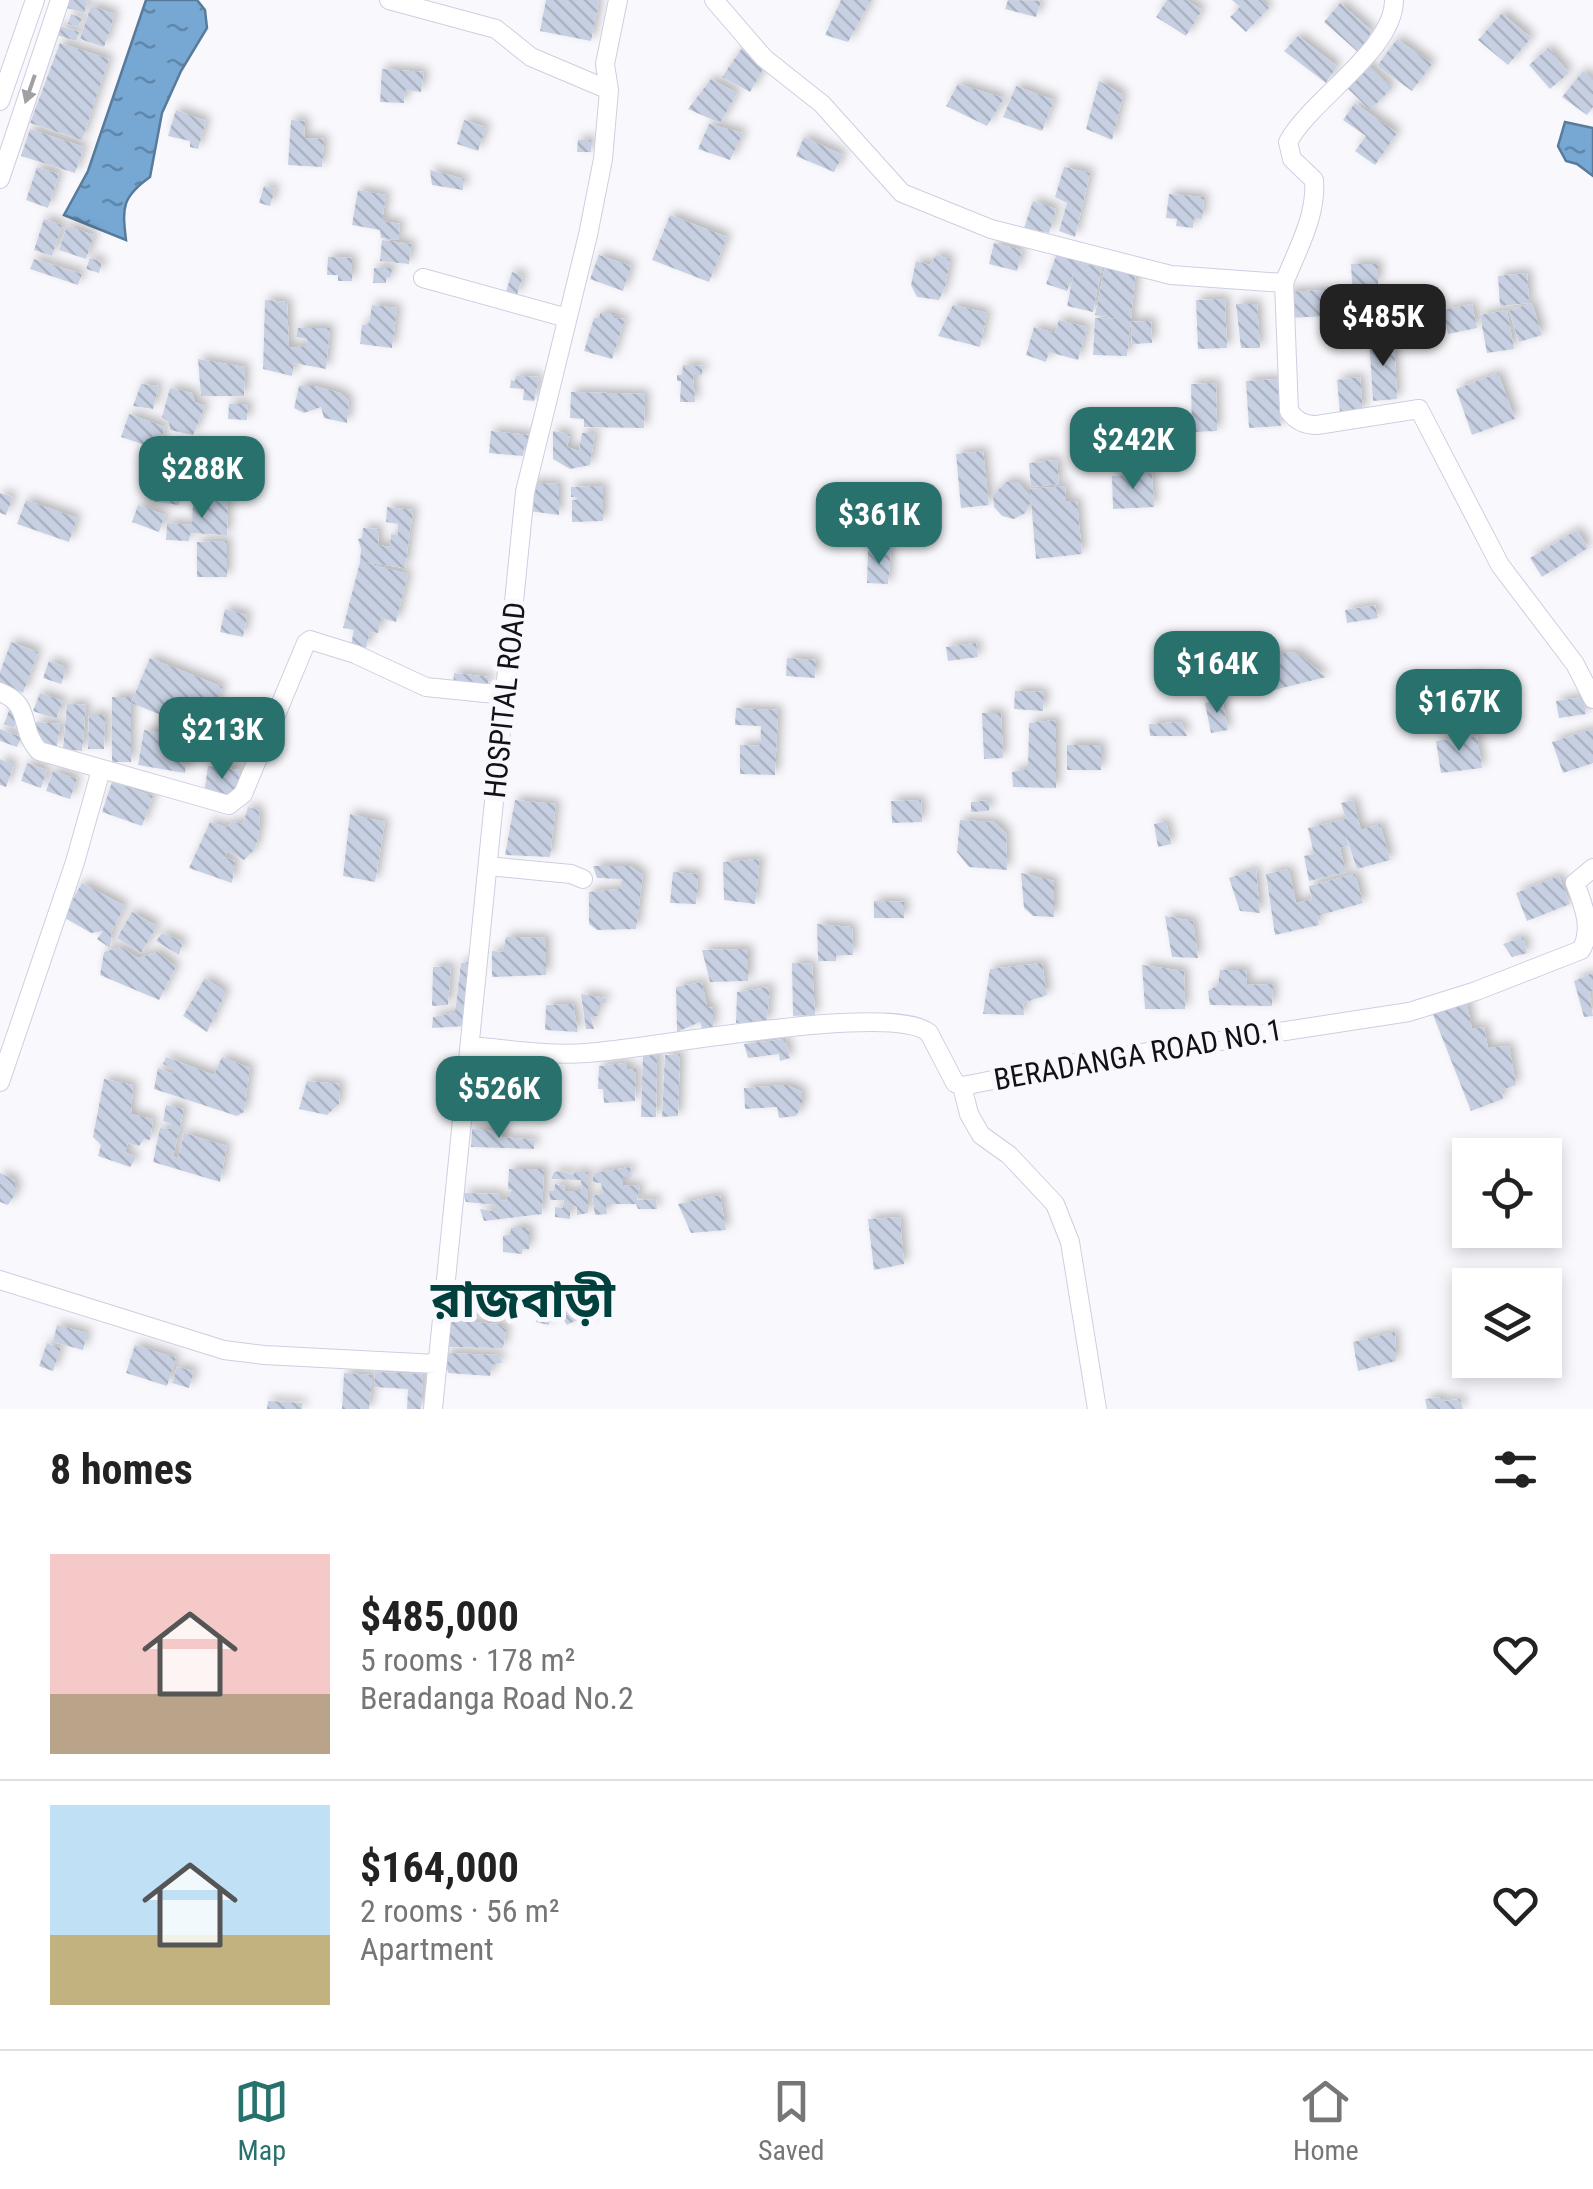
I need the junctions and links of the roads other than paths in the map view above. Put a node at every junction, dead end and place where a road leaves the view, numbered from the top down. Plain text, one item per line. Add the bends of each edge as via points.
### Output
1 (36, 0) edge
2 (60, 0) edge
3 (389, 0) edge
4 (618, 0) edge
5 (714, 0) edge
6 (1394, 0) edge
7 (608, 90) junction
8 (0, 102) edge
9 (0, 179) edge
10 (424, 278) dead end
11 (1284, 283) junction
12 (567, 318) junction
13 (0, 692) edge
14 (506, 695) junction
15 (1593, 698) edge
16 (101, 770) junction
17 (488, 866) junction
18 (1593, 868) edge
19 (583, 878) dead end
20 (470, 1046) junction
21 (0, 1082) edge
22 (962, 1086) junction
23 (0, 1280) edge
24 (437, 1364) junction
25 (433, 1409) edge
26 (1097, 1409) edge

1 - 8 street
2 -> 9 street
3 - 7 street via 496,29 531,57
4 - 7 street, HOSPITAL ROAD via 605,64
5 - 11 street via 764,58 822,104 902,194 991,229 1153,271
6 - 11 street via 1374,46 1288,142 1292,159 1314,180 1315,195
7 - 12 street, HOSPITAL ROAD via 603,158
10 - 12 street
11 - 15 street via 1294,418 1316,425 1419,408 1500,565 1576,664
12 - 14 street, HOSPITAL ROAD via 525,492
13 - 16 street via 21,705 29,740 39,751
14 - 16 street via 426,687 310,640 236,802 214,802
14 - 17 street, HOSPITAL ROAD
16 - 21 street
17 - 19 street
17 - 20 street, HOSPITAL ROAD
18 - 22 street, BERADANGA ROAD NO.1 via 1576,883 1592,926 1589,943 1476,991 1409,1012
20 - 22 street, BERADANGA ROAD NO.1 via 582,1054 843,1023 902,1024 929,1033
20 - 24 street, HOSPITAL ROAD
22 - 26 street via 982,1135 1055,1204 1070,1242
23 - 24 street via 224,1350
24 - 25 street, HOSPITAL ROAD

